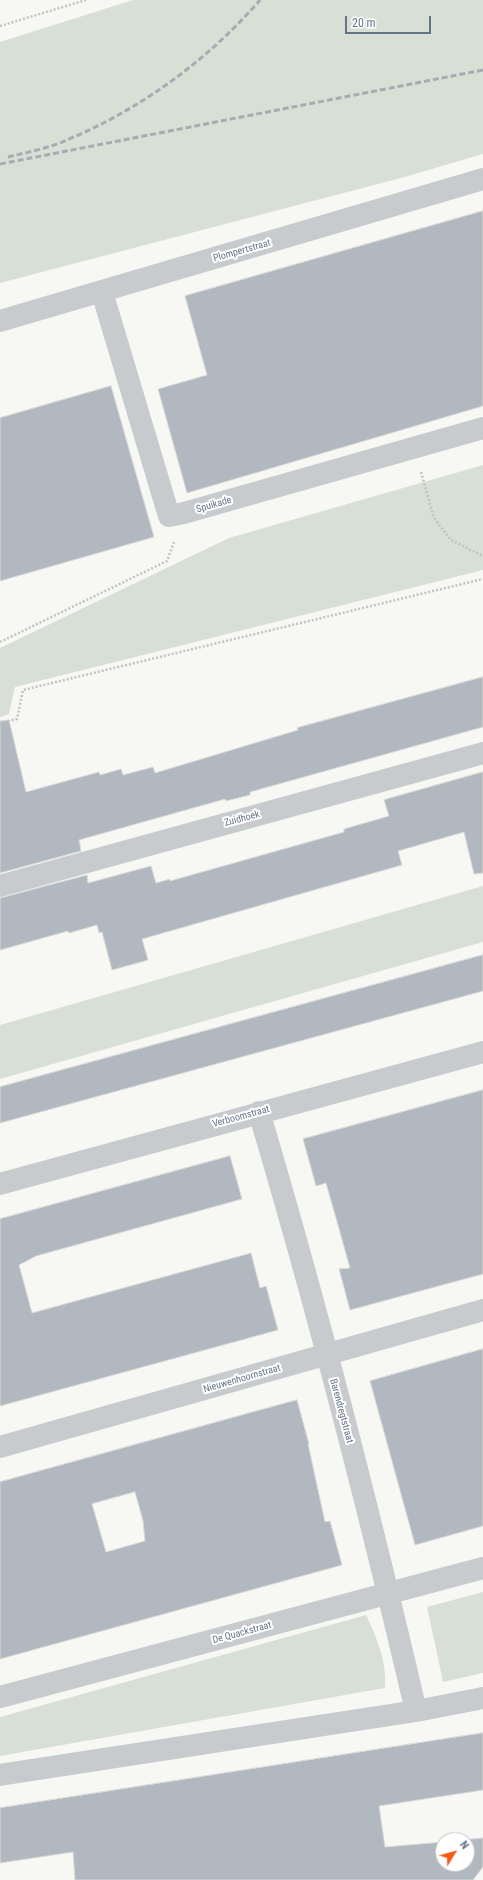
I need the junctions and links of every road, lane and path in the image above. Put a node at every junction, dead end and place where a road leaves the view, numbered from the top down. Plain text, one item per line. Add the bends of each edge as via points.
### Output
1 (86, 0) edge
2 (0, 26) edge
3 (483, 179) edge
4 (102, 292) junction
5 (0, 321) edge
6 (483, 428) edge
7 (425, 487) dead end
8 (184, 513) junction
9 (483, 556) edge
10 (483, 579) edge
11 (0, 642) edge
12 (0, 724) edge
13 (483, 753) edge
14 (0, 886) edge
15 (483, 1052) edge
16 (259, 1112) junction
17 (0, 1184) edge
18 (483, 1310) edge
19 (327, 1355) junction
20 (0, 1447) edge
21 (483, 1568) edge
22 (389, 1594) junction
23 (0, 1697) edge
24 (483, 1698) edge
25 (416, 1711) junction
26 (0, 1775) edge

1 - 2 path
3 - 4 street, Plompertstraat
4 - 5 street, Plompertstraat
4 - 8 street, Spuikade via 169,516
6 - 8 street, Spuikade
7 - 9 path via 434,518 452,540
8 - 11 path via 167,561
10 - 12 path via 23,690 17,719
13 - 14 street, Zuidhoek
15 - 16 street, Verboomstraat
16 - 17 street, Verboomstraat
16 - 19 street, Barendregtstraat via 296,1235
18 - 19 street, Nieuwenhoornstraat
19 - 20 street, Nieuwenhoornstraat
19 - 22 street, Barendregtstraat
21 - 22 street, De Quackstraat
22 - 23 street, De Quackstraat
22 - 25 street, Barendregtstraat
24 - 25 street
25 - 26 street

